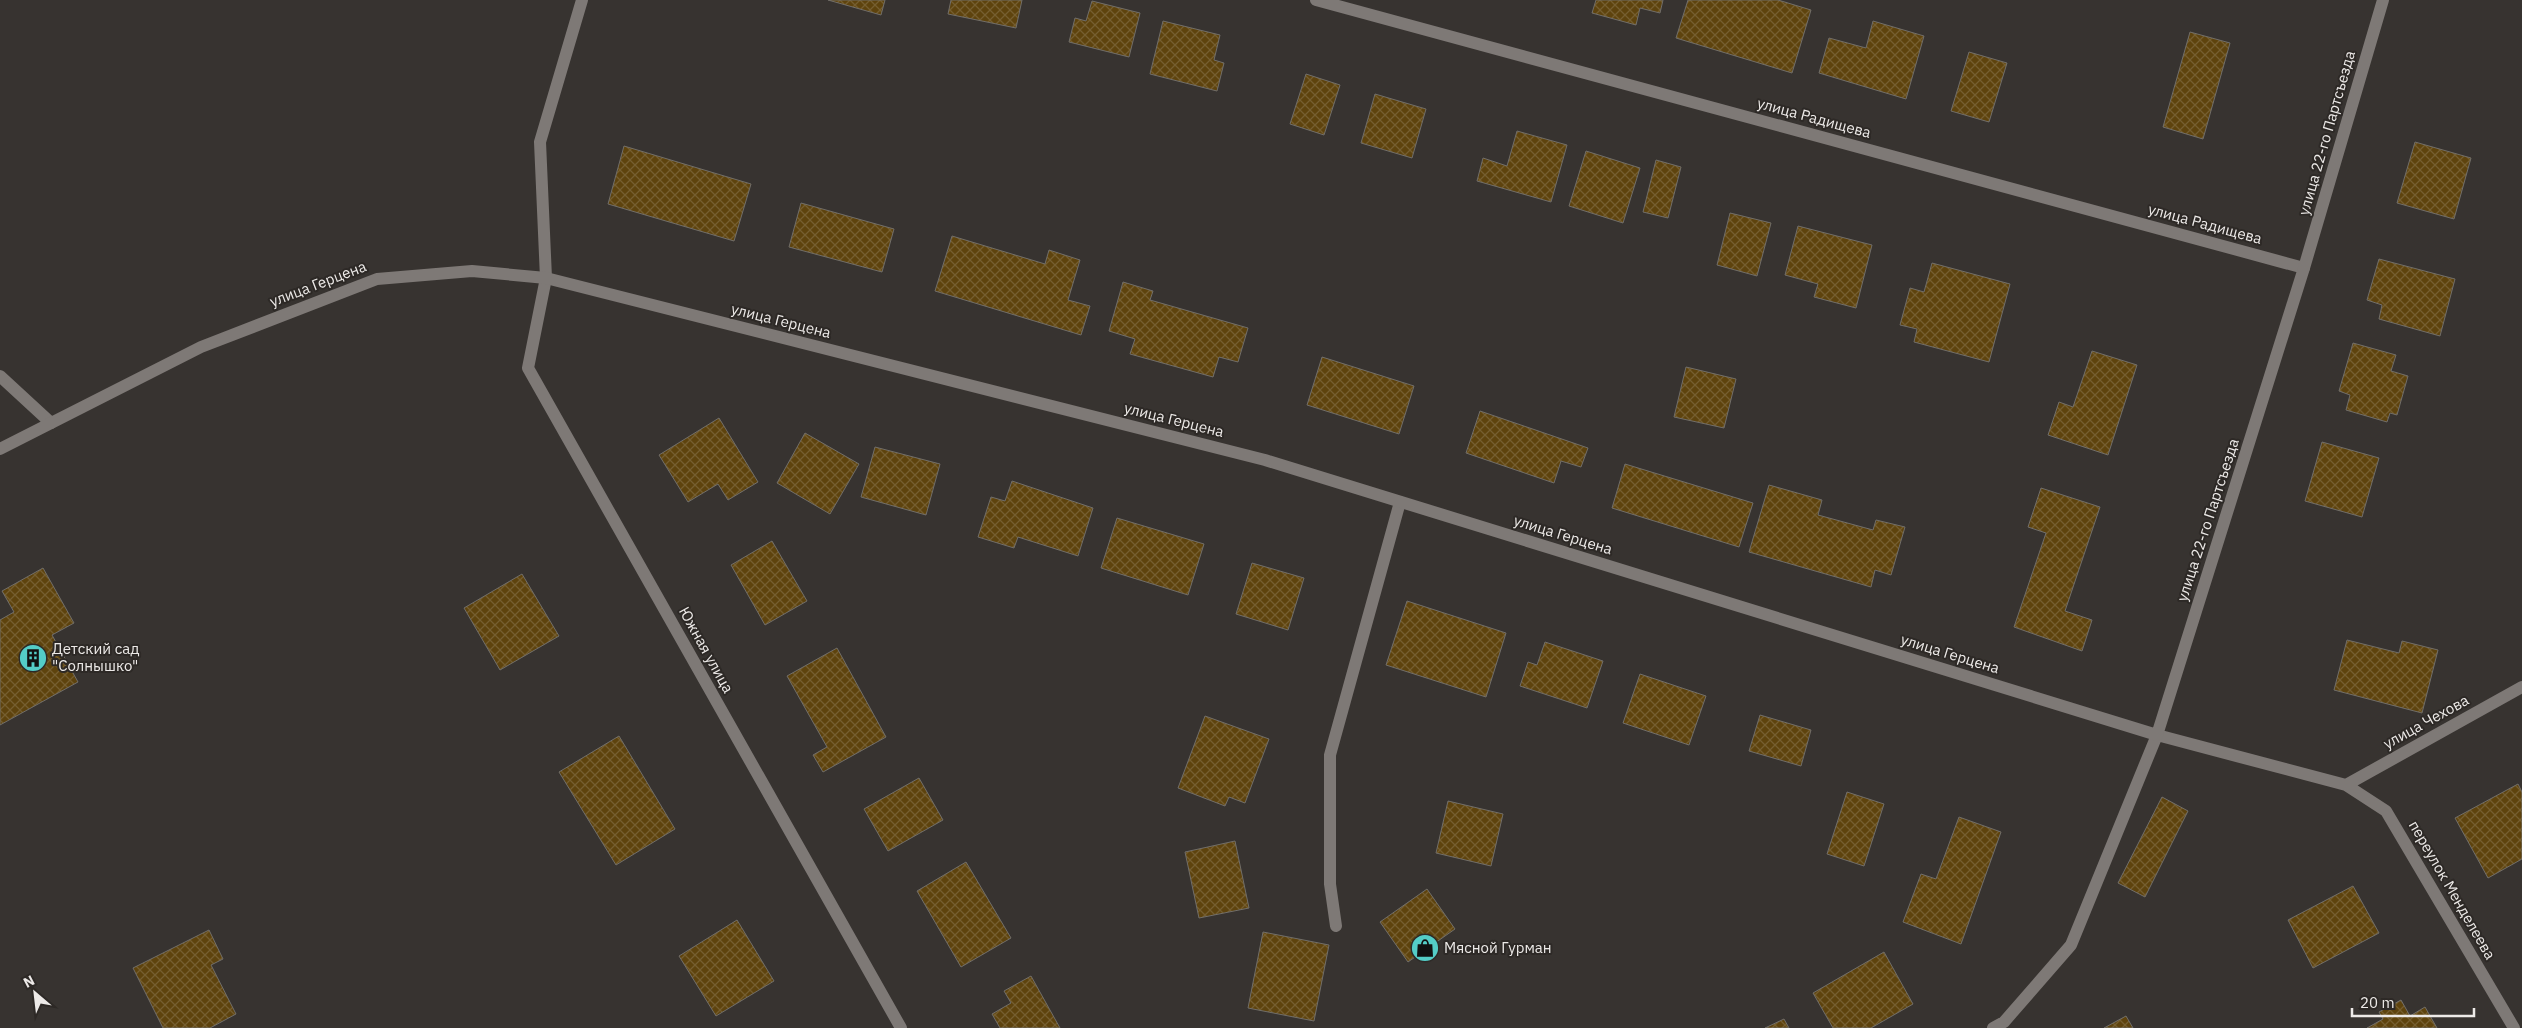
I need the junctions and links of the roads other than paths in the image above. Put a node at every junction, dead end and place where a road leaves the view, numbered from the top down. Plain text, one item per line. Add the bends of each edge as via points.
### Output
1 (582, 0) edge
2 (1316, 0) edge
3 (2384, 0) edge
4 (2304, 268) junction
5 (546, 278) junction
6 (0, 376) edge
7 (51, 424) junction
8 (0, 449) edge
9 (1400, 502) junction
10 (2522, 687) edge
11 (2157, 735) junction
12 (2346, 785) junction
13 (1336, 926) dead end
14 (2005, 1025) edge
15 (901, 1028) edge
16 (1993, 1028) edge
17 (2514, 1028) edge

1 - 5 street, Южная улица via 540,142
2 - 4 street, улица Радищева
3 - 4 street, улица 22-го Партсъезда
4 - 11 street, улица 22-го Партсъезда
5 - 7 street, улица Герцена via 472,271 377,279 201,347
5 - 9 street, улица Герцена via 1256,458
5 - 15 street, Южная улица via 528,368
6 - 7 street
7 - 8 street, улица Герцена
9 - 11 street, улица Герцена
9 - 13 street via 1330,755 1330,884
10 - 12 street, улица Чехова
11 - 12 street, улица Герцена
11 - 14 street, улица 22-го Партсъезда via 2071,945
12 - 17 street, переулок Менделеева via 2386,811
14 - 16 street

